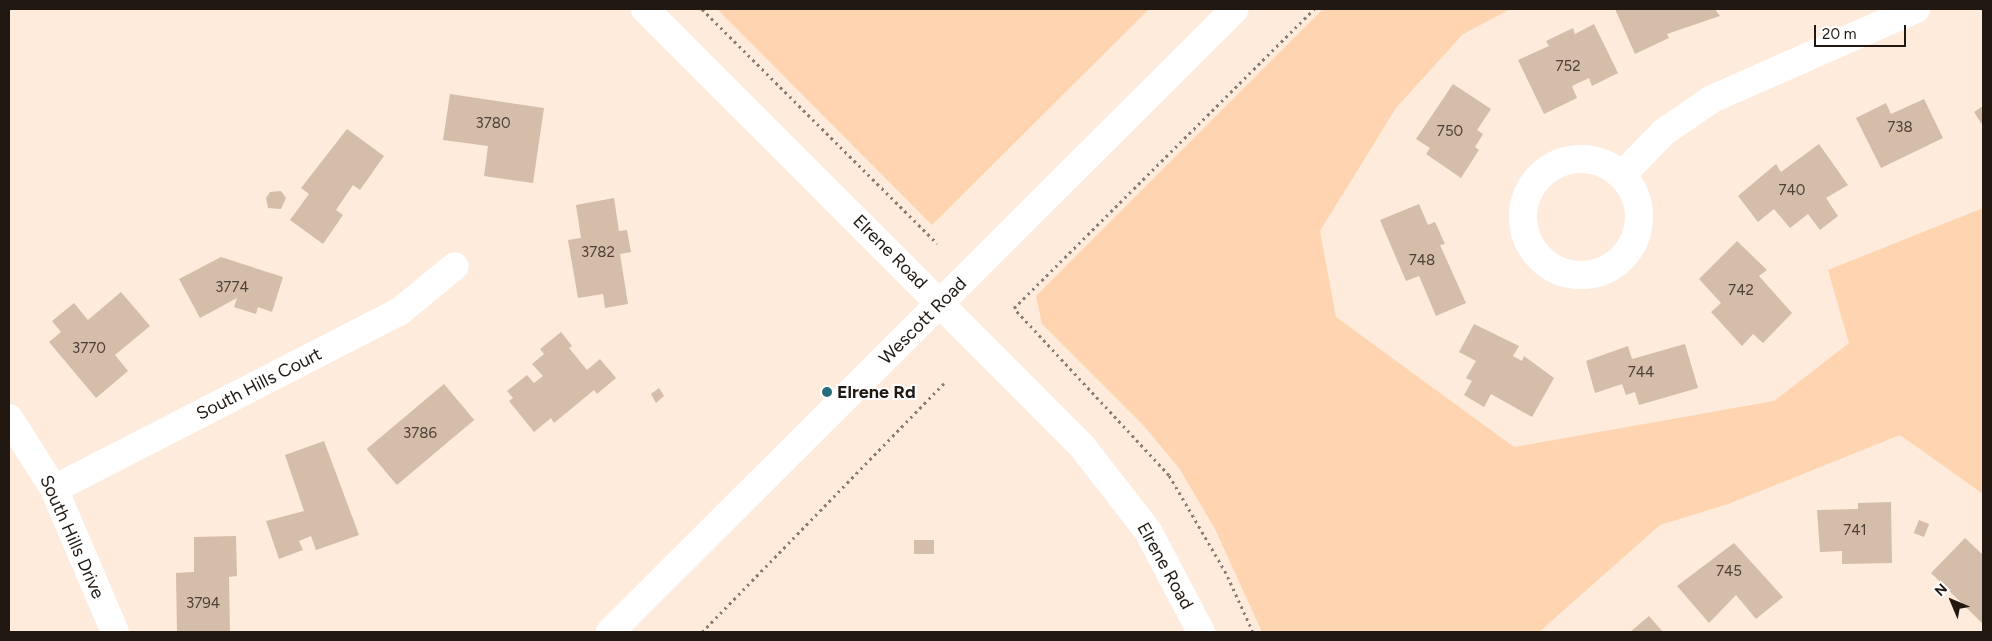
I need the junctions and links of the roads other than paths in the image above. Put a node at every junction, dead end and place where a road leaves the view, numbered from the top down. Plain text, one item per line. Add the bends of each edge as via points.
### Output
1 (644, 9) edge
2 (1235, 9) edge
3 (1916, 9) edge
4 (1622, 175) junction
5 (455, 266) dead end
6 (941, 303) junction
7 (9, 418) edge
8 (54, 489) junction
9 (115, 632) edge
10 (610, 632) edge
11 (1201, 632) edge

1 - 6 street, Elrene Road
2 - 6 street, Wescott Road
3 - 4 street via 1712,99 1664,132
4 - 4 street via 1607,164 1589,159 1570,160 1553,166 1538,177 1523,210 1524,229 1530,246 1543,262 1560,272 1580,276 1599,273 1622,259 1631,249 1638,230 1640,210 1634,191
5 - 8 street, South Hills Court via 399,312
6 - 10 street, Wescott Road
6 - 11 street, Elrene Road via 1082,445 1148,531
7 - 8 street, South Hills Drive
8 - 9 street, South Hills Drive

